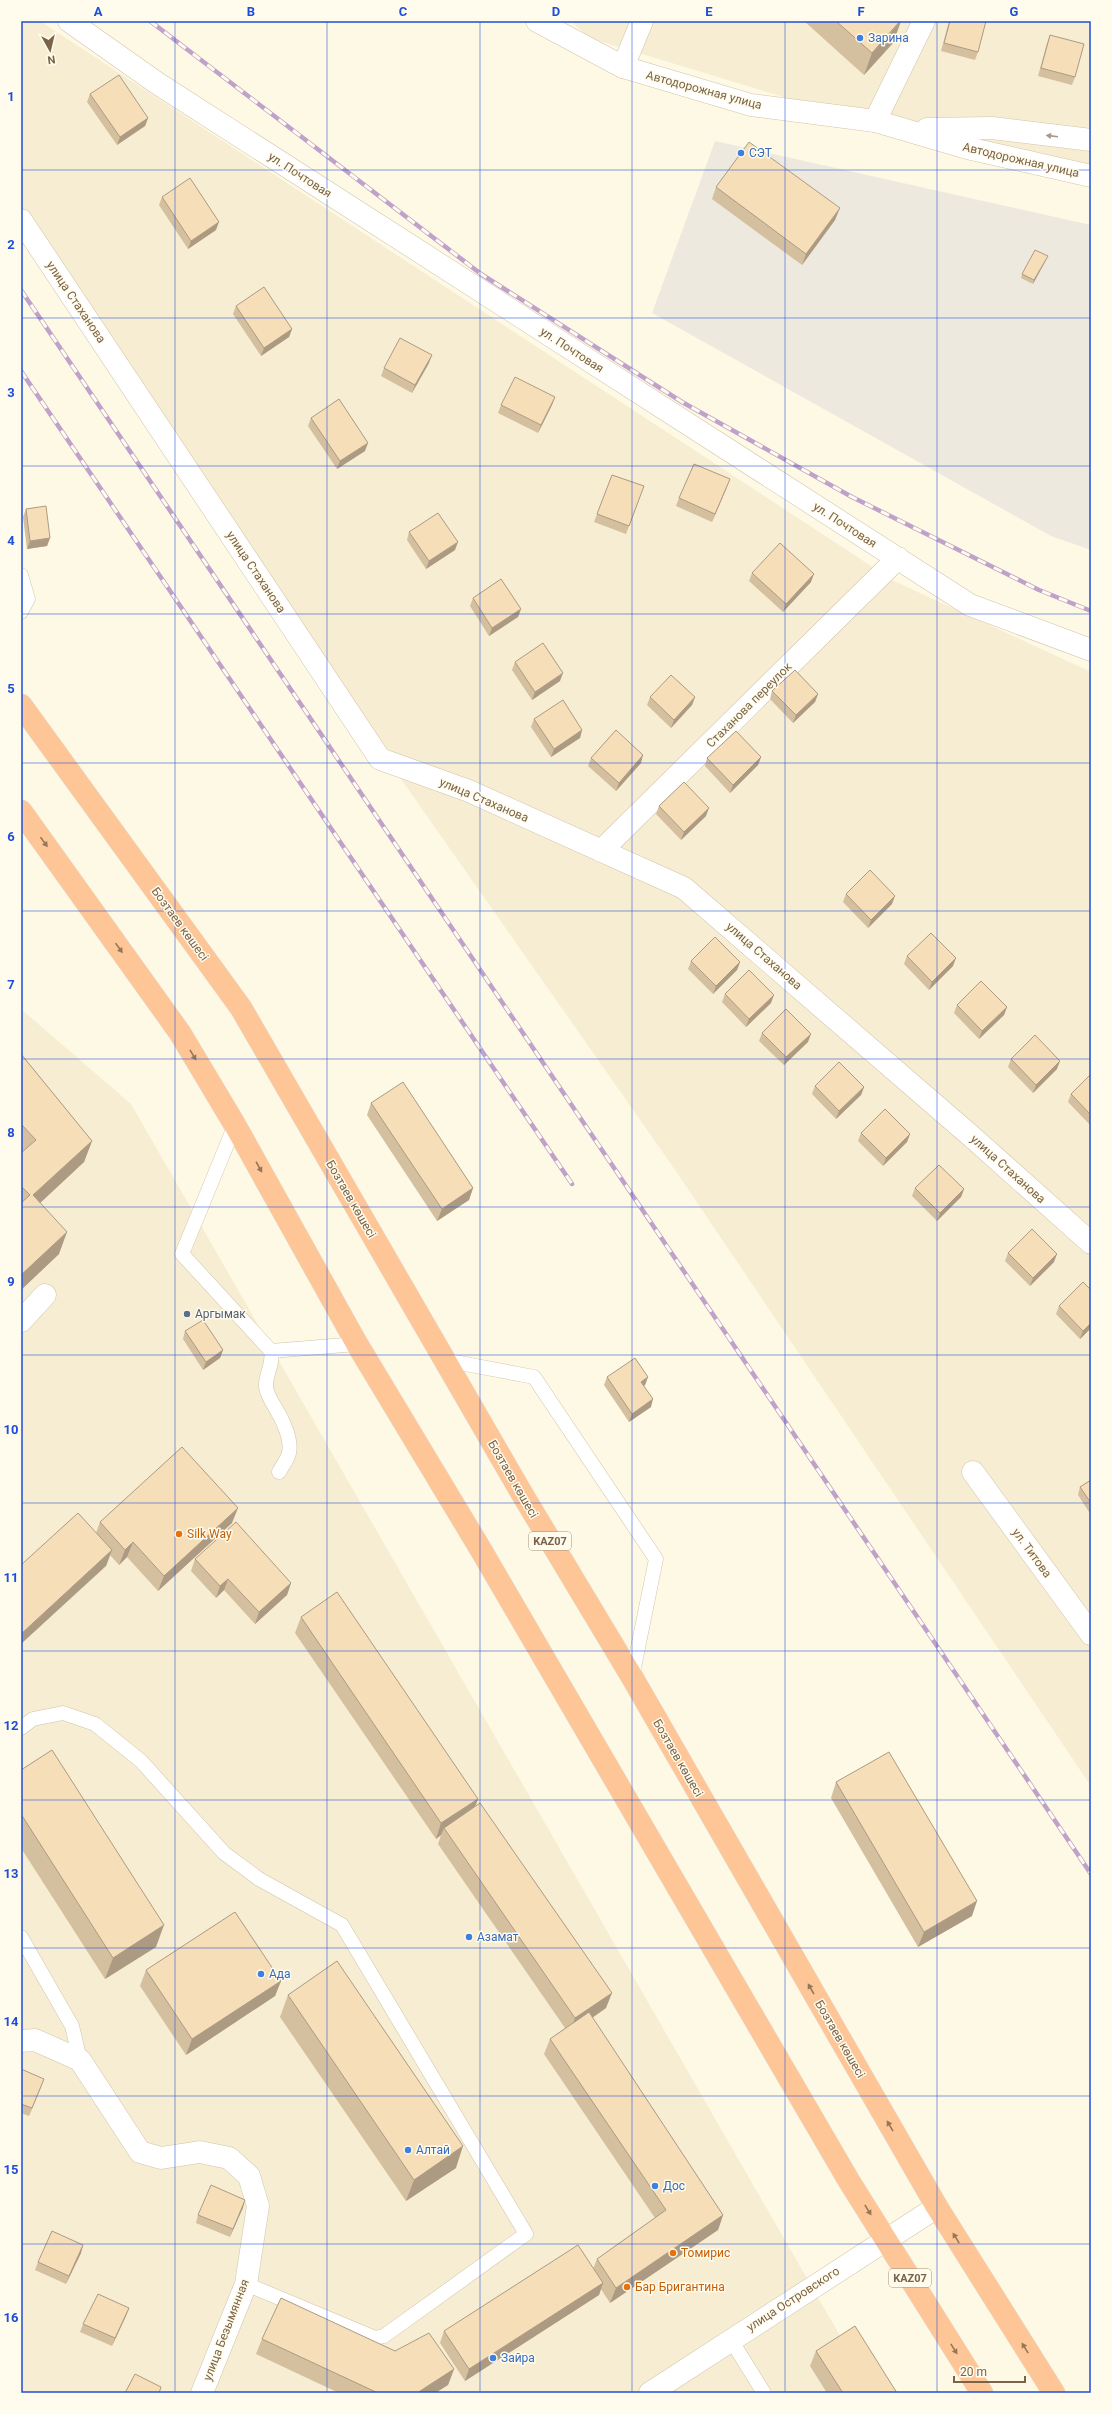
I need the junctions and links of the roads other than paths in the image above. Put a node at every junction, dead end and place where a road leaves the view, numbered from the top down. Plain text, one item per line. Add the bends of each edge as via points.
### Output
1 (69, 21) edge
2 (537, 21) edge
3 (642, 21) edge
4 (924, 21) edge
5 (623, 67) junction
6 (874, 121) junction
7 (906, 129) junction
8 (1091, 140) edge
9 (1091, 176) edge
10 (21, 220) edge
11 (898, 558) junction
12 (21, 575) edge
13 (21, 612) edge
14 (1091, 650) edge
15 (21, 706) edge
16 (21, 810) edge
17 (601, 851) junction
18 (235, 1125) junction
19 (1091, 1243) edge
20 (45, 1295) dead end
21 (21, 1321) edge
22 (357, 1344) junction
23 (271, 1351) junction
24 (444, 1360) junction
25 (279, 1472) dead end
26 (973, 1472) dead end
27 (1091, 1634) edge
28 (632, 1677) junction
29 (21, 1728) edge
30 (21, 1937) edge
31 (21, 2040) edge
32 (80, 2060) junction
33 (937, 2207) junction
34 (886, 2239) junction
35 (246, 2284) junction
36 (731, 2340) junction
37 (202, 2393) edge
38 (650, 2393) edge
39 (764, 2393) edge
40 (982, 2393) edge
41 (1054, 2393) edge

1 - 11 street, ул. Почтовая via 157,83
2 - 5 street, Автодорожная улица
3 - 5 street
4 - 6 street
5 - 6 street, Автодорожная улица via 751,105
6 - 7 street, Автодорожная улица
8 -> 7 street, Автодорожная улица via 992,128
7 - 9 street, Автодорожная улица via 967,148
10 - 17 street, улица Стаханова via 380,759 469,792
11 - 14 street, ул. Почтовая via 970,605
11 - 17 street, Стаханова переулок
12 - 13 lane via 28,600
15 - 24 highway, Бозтаев көшесі / KAZ07 via 241,1008
16 -> 18 highway, KAZ07 via 180,1033
17 - 19 street, улица Стаханова via 684,888
18 -> 22 highway, KAZ07
18 - 23 lane via 182,1254
20 - 21 street
22 - 23 lane
22 -> 34 highway, KAZ07 via 485,1557 849,2181
23 - 25 lane via 272,1363 266,1378 266,1388 269,1398 282,1418 289,1446 289,1454
24 - 28 highway, Бозтаев көшесі / KAZ07
24 - 28 lane via 534,1377 656,1559
26 - 27 street, ул. Титова
33 -> 28 highway, Бозтаев көшесі / KAZ07
29 - 35 lane via 33,1719 63,1713 95,1724 141,1761 224,1853 259,1879 342,1925 526,2234 384,2336 375,2338
30 - 32 lane via 72,2026
31 - 32 street via 35,2040
32 - 35 street, улица Безымянная via 140,2152 161,2158 200,2152 229,2158 249,2176 258,2206
33 - 34 street, улица Островского
41 -> 33 highway, Бозтаев көшесі / KAZ07
34 - 36 street, улица Островского
34 -> 40 highway, KAZ07
35 - 37 street, улица Безымянная
36 - 38 street, улица Островского
36 - 39 lane

